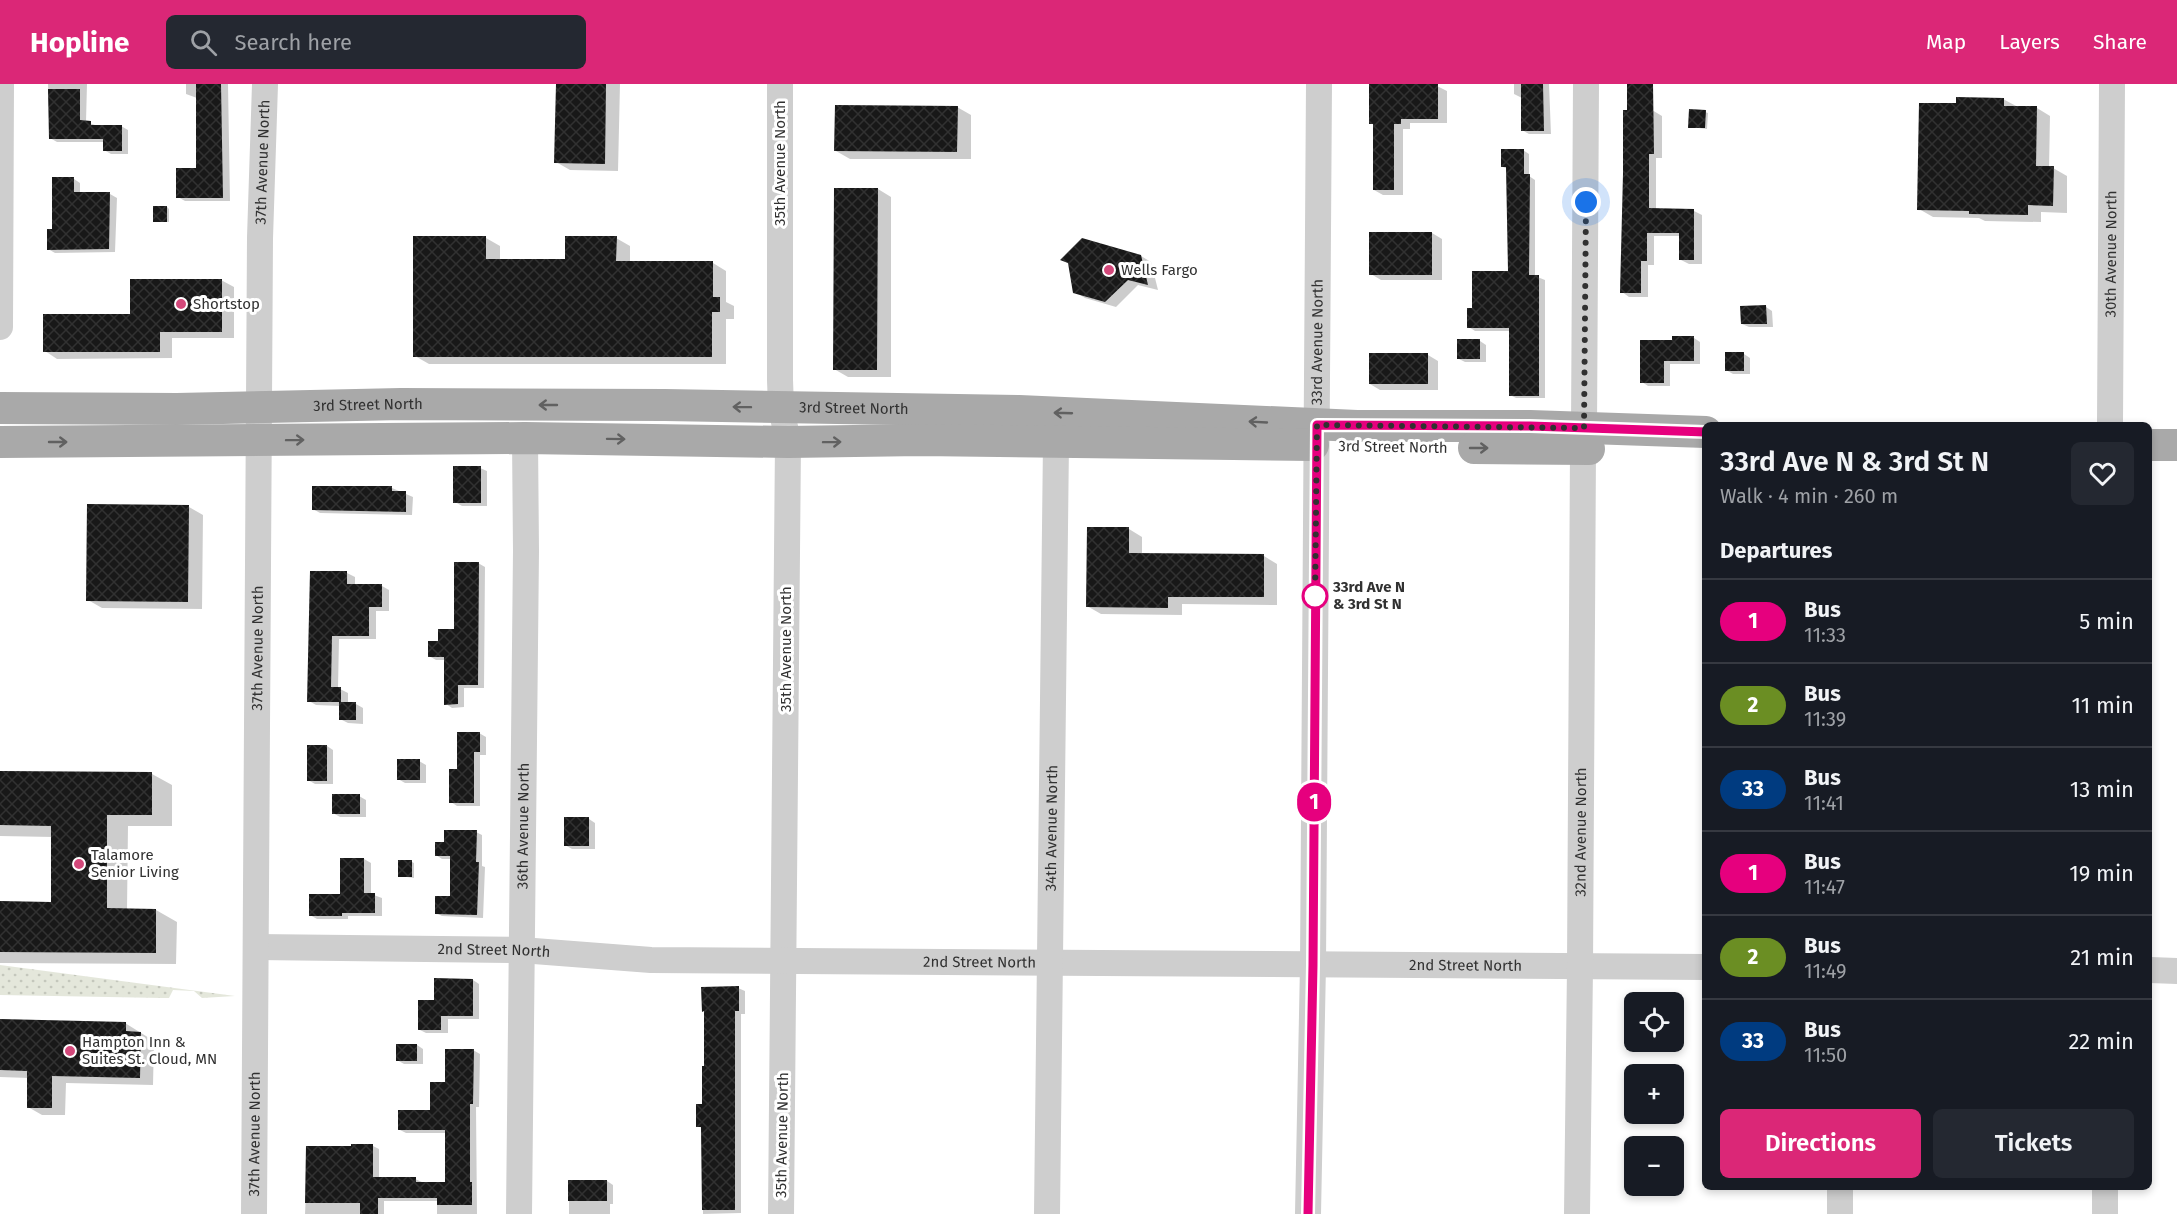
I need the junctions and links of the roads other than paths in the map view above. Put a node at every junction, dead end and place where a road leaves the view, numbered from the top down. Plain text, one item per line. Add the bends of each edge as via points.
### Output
1 (1, 84) edge
2 (265, 84) edge
3 (780, 84) edge
4 (1319, 84) edge
5 (1586, 84) edge
6 (2112, 84) edge
7 (0, 327) edge
8 (260, 407) junction
9 (781, 407) junction
10 (0, 408) edge
11 (2110, 422) edge
12 (1702, 432) edge
13 (1316, 435) junction
14 (525, 438) junction
15 (1583, 438) junction
16 (260, 441) junction
17 (0, 442) edge
18 (788, 442) junction
19 (1056, 442) junction
20 (2152, 445) edge
21 (2177, 446) edge
22 (1702, 448) edge
23 (256, 947) junction
24 (521, 950) junction
25 (784, 961) junction
26 (1050, 963) junction
27 (1313, 965) junction
28 (1580, 967) junction
29 (1702, 967) edge
30 (2152, 970) edge
31 (2177, 971) edge
32 (1840, 1190) edge
33 (2105, 1190) edge
34 (254, 1214) edge
35 (519, 1214) edge
36 (781, 1214) edge
37 (1047, 1214) edge
38 (1308, 1214) edge
39 (1577, 1214) edge
40 (1840, 1214) edge
41 (2105, 1214) edge

1 - 7 street
2 - 8 street, 37th Avenue North
3 - 9 street, 35th Avenue North
4 - 13 street, 33rd Avenue North
5 - 15 street, 32nd Avenue North
6 - 11 street, 30th Avenue North
9 -> 8 main road, 3rd Street North
8 - 10 main road, 3rd Street North
8 - 16 street, 37th Avenue North
13 -> 9 main road, 3rd Street North via 1019,411
9 - 18 street, 35th Avenue North
12 - 15 main road, 3rd Street North
13 - 15 main road, 3rd Street North
13 - 19 main road, 3rd Street North
13 - 27 street, 33rd Avenue North
16 -> 14 main road, 3rd Street North
14 -> 18 main road, 3rd Street North
14 - 24 street, 36th Avenue North
15 - 22 main road, 3rd Street North
15 - 28 street, 32nd Avenue North
17 -> 16 main road, 3rd Street North
16 - 23 street, 37th Avenue North
18 -> 19 main road, 3rd Street North
18 - 25 street, 35th Avenue North
19 - 26 street, 34th Avenue North
20 - 21 main road
23 - 24 street, 2nd Street North
23 - 34 street, 37th Avenue North
24 - 25 street, 2nd Street North via 651,960
24 - 35 street, 36th Avenue North
25 - 26 street, 2nd Street North
25 - 36 street, 35th Avenue North
26 - 27 street, 2nd Street North
26 - 37 street, 34th Avenue North
27 - 28 street, 2nd Street North
27 - 38 street, 33rd Avenue North
28 - 29 street, 2nd Street North
28 - 39 street, 32nd Avenue North
30 - 31 street
32 - 40 street
33 - 41 street

